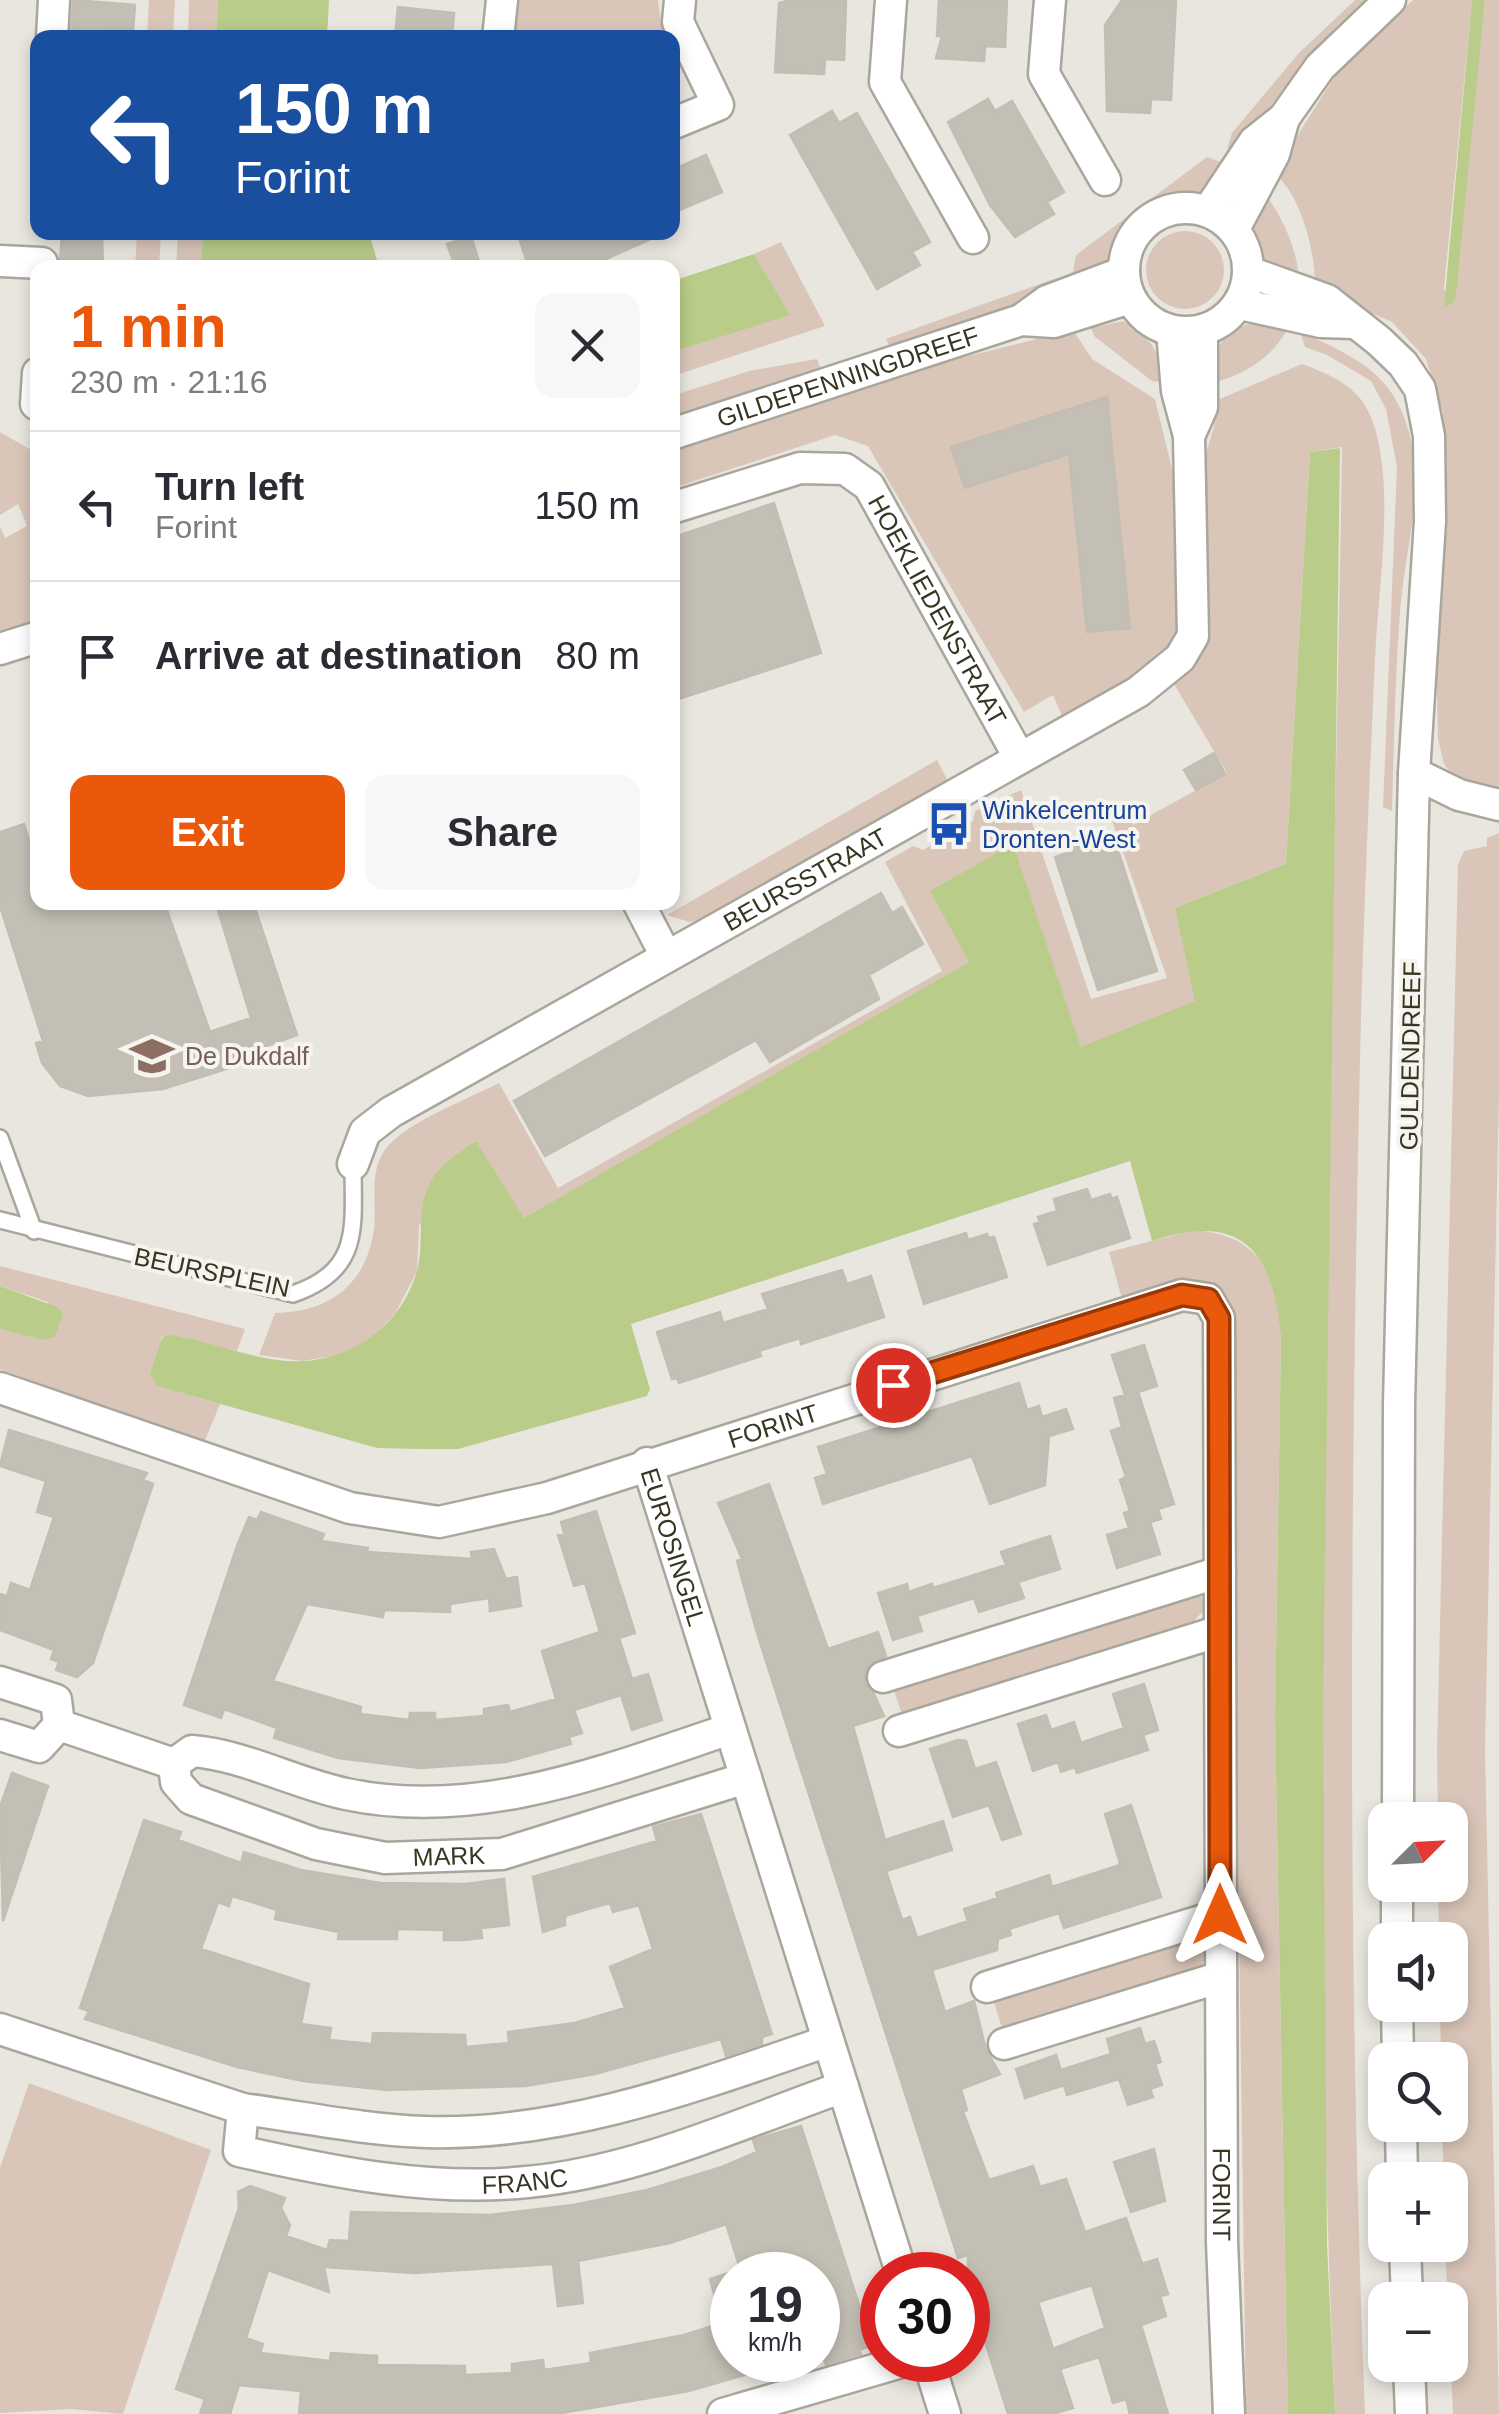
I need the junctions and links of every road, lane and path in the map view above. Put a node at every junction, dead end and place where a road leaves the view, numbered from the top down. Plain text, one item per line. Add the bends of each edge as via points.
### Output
1 (54, 0) edge
2 (502, 0) edge
3 (680, 0) edge
4 (891, 0) edge
5 (1050, 0) edge
6 (1390, 0) edge
7 (52, 30) edge
8 (499, 30) edge
9 (1284, 118) junction
10 (680, 121) edge
11 (1106, 180) dead end
12 (1208, 211) junction
13 (1234, 229) junction
14 (973, 238) dead end
15 (42, 254) edge
16 (0, 261) edge
17 (1249, 272) junction
18 (1127, 285) junction
19 (1240, 304) junction
20 (1353, 323) junction
21 (1187, 331) junction
22 (680, 431) edge
23 (680, 506) edge
24 (30, 640) edge
25 (0, 649) edge
26 (1019, 757) junction
27 (1414, 774) junction
28 (1499, 805) edge
29 (642, 910) edge
30 (666, 954) junction
31 (0, 1138) edge
32 (353, 1164) joint
33 (0, 1220) edge
34 (34, 1231) junction
35 (0, 1388) edge
36 (647, 1462) junction
37 (1220, 1572) junction
38 (1220, 1631) junction
39 (883, 1677) dead end
40 (0, 1682) edge
41 (59, 1726) junction
42 (730, 1728) junction
43 (899, 1731) dead end
44 (0, 1734) edge
45 (174, 1764) junction
46 (746, 1778) junction
47 (1398, 1802) edge
48 (1220, 1915) junction
49 (1221, 1978) junction
50 (987, 1987) dead end
51 (0, 2028) edge
52 (828, 2041) junction
53 (1004, 2044) dead end
54 (843, 2088) junction
55 (243, 2109) junction
56 (895, 2252) edge
57 (860, 2374) edge
58 (931, 2382) edge
59 (1410, 2382) edge
60 (936, 2412) edge
61 (723, 2414) edge
62 (1228, 2414) edge
63 (1411, 2414) edge

1 - 7 street
2 - 8 street
3 - 10 street via 678,22 718,105
4 - 14 street via 885,82
5 - 11 street via 1044,74
6 - 9 street via 1320,67
9 - 12 street via 1254,142
9 - 13 street via 1274,154
12 - 13 street
12 - 18 street via 1168,210 1150,219 1136,233
13 - 17 street
15 - 16 street
17 - 19 street
17 - 20 street, GULDENDREEF via 1327,300
18 - 21 street via 1141,313
18 - 22 street, GILDEPENNINGDREEF via 1047,301 1021,320
19 - 20 street
19 - 21 street via 1223,321
20 - 27 street, GULDENDREEF via 1404,364 1420,390 1429,436
21 - 26 street, BEURSSTRAAT via 1177,391 1189,436 1193,636 1180,658 1138,692
23 - 26 street, HOEKLIEDENSTRAAT via 800,468 845,469 869,486
24 - 25 street
26 - 30 street, BEURSSTRAAT
27 - 28 street via 1459,796
27 - 47 street, GULDENDREEF via 1399,1405
29 - 30 street
30 - 32 street, BEURSSTRAAT via 390,1112 365,1132
31 - 34 lane
32 - 34 lane, BEURSPLEIN via 347,1258 321,1284 293,1294
33 - 34 lane, BEURSPLEIN
35 - 36 street, EUROSINGEL via 350,1508 440,1522 547,1498
36 - 37 street, FORINT via 1182,1295 1208,1299 1219,1318
36 - 42 street, EUROSINGEL
37 - 38 street, FORINT
37 - 39 street
38 - 43 street
38 - 48 street, FORINT
40 - 41 street via 56,1700
41 - 44 street via 39,1747
41 - 45 street, MARK
42 - 45 street, MARK via 586,1778 456,1804 348,1794 206,1752 192,1751
42 - 46 street, EUROSINGEL
45 - 46 street, MARK via 176,1782 191,1799 300,1839 385,1858 502,1854
46 - 52 street, EUROSINGEL
48 - 49 street, FORINT
48 - 50 street
49 - 53 street
49 - 62 street, FORINT
51 - 55 street, FRANC
52 - 54 street, EUROSINGEL
52 - 55 street, FRANC via 652,2100 513,2127 425,2132
54 - 55 street, FRANC via 614,2167 527,2182 352,2176 239,2151
54 - 56 street, EUROSINGEL
57 - 61 street
58 - 60 street
59 - 63 street

